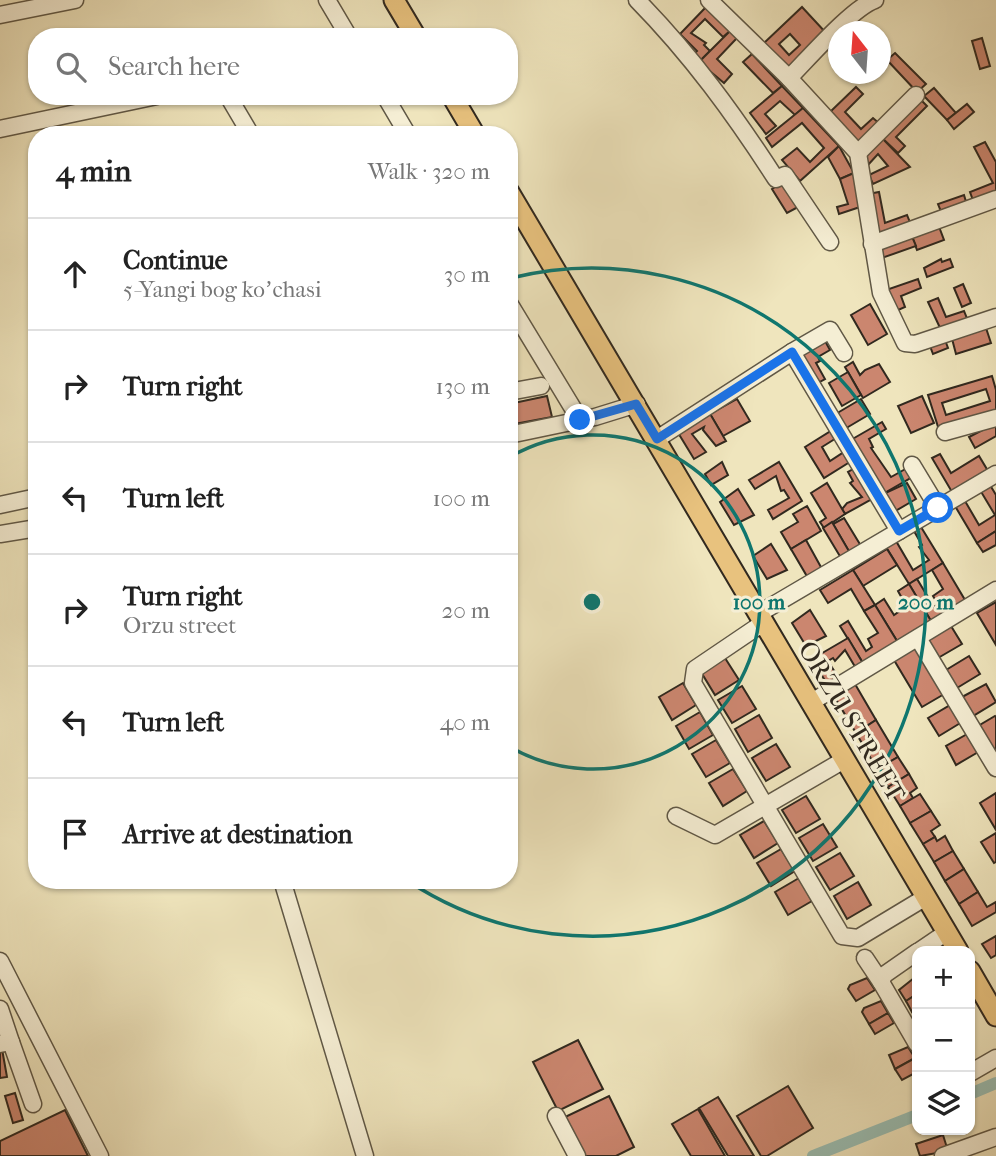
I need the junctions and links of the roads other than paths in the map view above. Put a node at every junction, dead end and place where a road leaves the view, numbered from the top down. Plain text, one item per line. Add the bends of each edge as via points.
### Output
1 (75, 0) edge
2 (327, 0) edge
3 (394, 0) edge
4 (637, 0) edge
5 (709, 0) edge
6 (875, 0) edge
7 (0, 15) edge
8 (344, 28) edge
9 (411, 28) edge
10 (789, 78) junction
11 (916, 95) dead end
12 (114, 105) edge
13 (233, 105) edge
14 (390, 105) edge
15 (457, 105) edge
16 (246, 126) edge
17 (403, 126) edge
18 (470, 126) edge
19 (0, 129) edge
20 (858, 153) junction
21 (996, 199) edge
22 (518, 207) edge
23 (830, 242) dead end
24 (872, 244) junction
25 (996, 317) edge
26 (518, 318) edge
27 (792, 352) junction
28 (844, 354) dead end
29 (541, 386) dead end
30 (518, 390) edge
31 (636, 404) junction
32 (996, 418) edge
33 (580, 420) junction
34 (945, 432) dead end
35 (518, 433) edge
36 (657, 439) junction
37 (912, 465) dead end
38 (996, 474) edge
39 (28, 499) edge
40 (0, 505) edge
41 (938, 508) junction
42 (28, 529) edge
43 (899, 531) junction
44 (0, 534) edge
45 (996, 590) edge
46 (760, 619) junction
47 (918, 638) junction
48 (810, 703) junction
49 (844, 760) junction
50 (996, 768) edge
51 (767, 808) junction
52 (676, 816) dead end
53 (285, 889) edge
54 (926, 897) junction
55 (947, 932) junction
56 (927, 946) edge
57 (955, 946) edge
58 (912, 956) edge
59 (865, 958) dead end
60 (0, 961) edge
61 (975, 980) edge
62 (881, 982) junction
63 (0, 1009) edge
64 (996, 1016) edge
65 (912, 1035) edge
66 (5, 1043) edge
67 (996, 1058) edge
68 (972, 1072) edge
69 (33, 1104) dead end
70 (556, 1116) dead end
71 (996, 1137) edge
72 (100, 1156) edge
73 (365, 1156) edge
74 (577, 1156) edge
75 (943, 1156) edge

1 - 7 street
2 - 8 street
3 - 9 main road
4 - 23 street via 688,53 776,179 785,174
5 - 10 street
6 - 10 street
10 - 20 street
11 - 20 street
12 - 19 street
13 - 16 street
14 - 17 street
15 - 18 main road
20 - 24 street
21 - 24 street
22 - 31 main road, ORZU STREET
24 - 25 street via 881,293 905,343 915,344
26 - 33 street
27 - 28 street via 830,330
27 - 36 street
27 - 43 street
29 - 30 street
31 - 33 street
31 - 36 main road, ORZU STREET
32 - 34 street
33 - 35 street
36 - 46 main road, ORZU STREET
37 - 41 street
38 - 41 street
39 - 40 street
41 - 43 street
42 - 44 street
43 - 46 street
45 - 47 street
46 - 48 main road, ORZU STREET
46 - 51 street via 695,670 693,683
47 - 48 street
47 - 50 street
48 - 49 main road, ORZU STREET
49 - 51 street
49 - 54 main road, ORZU STREET
51 - 52 street via 715,835
51 - 54 street via 842,936 858,938
53 - 73 street
54 - 55 main road, ORZU STREET
55 - 56 street
55 - 57 main road, ORZU STREET
58 - 62 street
59 - 62 street
60 - 72 street
61 - 64 main road
62 - 65 street
63 - 66 street
66 - 69 street
67 - 68 street
70 - 74 street
71 - 75 street

